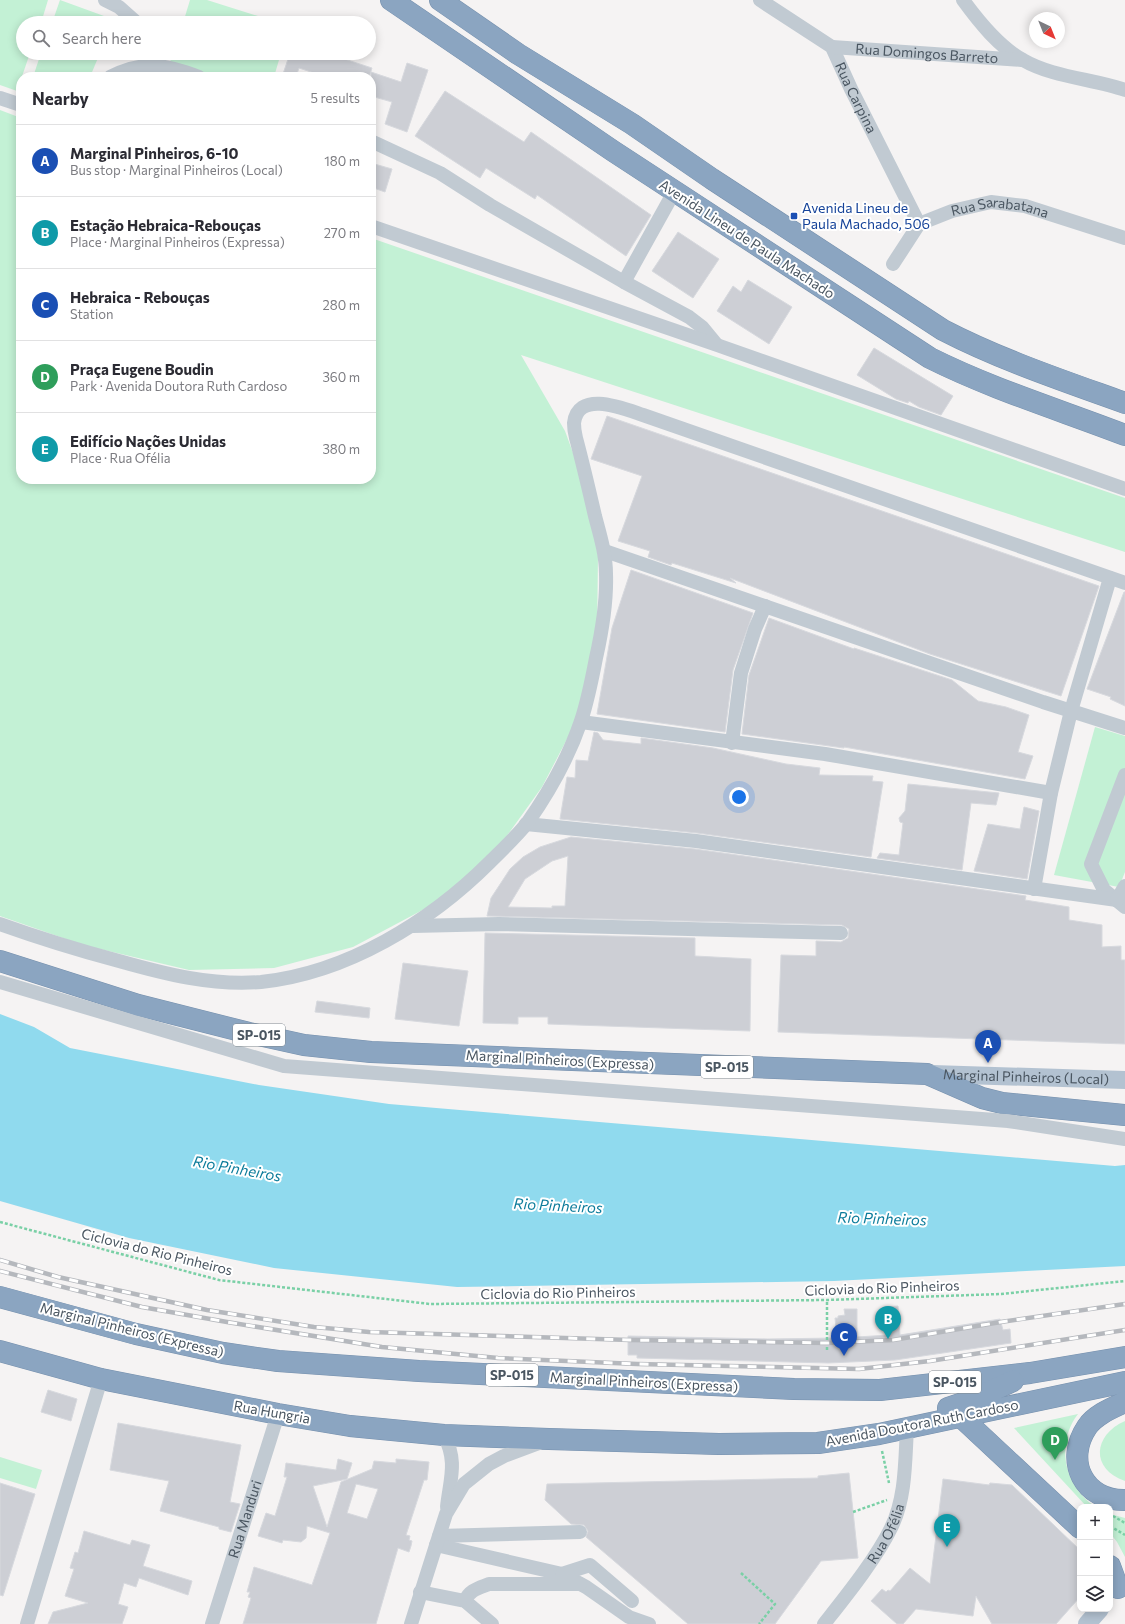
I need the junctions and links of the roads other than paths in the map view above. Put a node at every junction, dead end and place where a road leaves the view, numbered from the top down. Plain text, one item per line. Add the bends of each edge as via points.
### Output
1 (105, 0) edge
2 (391, 0) edge
3 (440, 0) edge
4 (760, 0) edge
5 (963, 0) edge
6 (129, 16) edge
7 (832, 47) junction
8 (144, 60) edge
9 (149, 60) edge
10 (1022, 60) junction
11 (121, 72) edge
12 (185, 72) edge
13 (1125, 90) edge
14 (0, 98) edge
15 (16, 103) edge
16 (376, 143) edge
17 (666, 147) junction
18 (613, 151) junction
19 (712, 179) junction
20 (674, 192) junction
21 (919, 224) junction
22 (376, 228) edge
23 (1125, 238) edge
24 (893, 264) dead end
25 (624, 282) junction
26 (717, 345) junction
27 (1125, 402) edge
28 (1125, 435) edge
29 (1125, 489) edge
30 (605, 551) junction
31 (1110, 578) junction
32 (1125, 583) edge
33 (765, 606) junction
34 (1071, 711) junction
35 (581, 722) junction
36 (1125, 728) edge
37 (732, 743) junction
38 (1125, 775) edge
39 (1051, 793) junction
40 (526, 824) junction
41 (1125, 887) edge
42 (1034, 889) junction
43 (1121, 904) edge
44 (0, 924) edge
45 (413, 926) junction
46 (840, 933) dead end
47 (0, 961) edge
48 (0, 982) edge
49 (928, 1074) junction
50 (1120, 1077) edge
51 (1125, 1115) edge
52 (1125, 1139) edge
53 (0, 1296) edge
54 (0, 1351) edge
55 (1125, 1357) edge
56 (1030, 1373) junction
57 (101, 1379) junction
58 (1125, 1382) edge
59 (1125, 1402) edge
60 (278, 1414) junction
61 (961, 1417) junction
62 (906, 1428) junction
63 (444, 1435) junction
64 (548, 1439) junction
65 (719, 1444) junction
66 (1125, 1500) edge
67 (446, 1514) junction
68 (1077, 1525) edge
69 (580, 1532) dead end
70 (438, 1540) junction
71 (562, 1574) junction
72 (1113, 1574) edge
73 (581, 1584) junction
74 (1118, 1588) edge
75 (420, 1592) junction
76 (465, 1601) junction
77 (632, 1601) dead end
78 (1097, 1612) edge
79 (27, 1624) edge
80 (212, 1624) edge
81 (411, 1624) edge
82 (492, 1624) edge
83 (649, 1624) edge
84 (824, 1624) edge
85 (1087, 1624) edge

1 - 6 street
2 - 18 highway, Avenida Lineu de Paula Machado
3 - 17 highway via 518,54
4 - 7 street, Rua Carpina
5 - 10 street via 995,39
7 - 10 street, Rua Domingos Barreto
7 - 21 street, Rua Carpina
8 - 11 street
9 - 12 street
10 - 13 street via 1068,76
14 - 15 street
16 - 25 street via 440,173 490,205
17 - 18 highway via 657,161 644,166
17 - 19 highway
18 - 20 highway, Avenida Lineu de Paula Machado
19 - 20 highway via 697,175 689,176
19 - 27 highway via 943,330 1037,371
20 - 25 street
20 - 28 highway, Avenida Lineu de Paula Machado via 930,358 992,386
21 - 23 street, Rua Sarabatana via 936,216 991,202 1046,212
21 - 24 street
22 - 26 street
25 - 26 street via 689,317
26 - 29 street
30 - 31 street via 574,422 579,410 593,403 612,404
30 - 33 street
30 - 35 street via 606,576 601,633
31 - 32 street
31 - 34 street
33 - 34 street
33 - 37 street via 741,673
34 - 36 street
34 - 39 street
35 - 37 street
35 - 40 street via 544,796
37 - 39 street via 825,754
38 - 43 street via 1091,864 1104,890
39 - 42 street
40 - 42 street via 696,841
40 - 45 street via 462,889
41 - 43 street
42 - 43 street
44 - 45 street via 64,946 156,972 193,980 233,983 288,978 323,967 368,951
45 - 46 street via 499,924
47 - 49 highway, Marginal Pinheiros (Expressa) / SP-015 via 138,1005 304,1045 371,1052
48 - 52 street via 284,1066 1008,1121
49 - 50 main road, Marginal Pinheiros (Local)
49 - 51 highway, Marginal Pinheiros (Expressa) / SP-015 via 982,1098 1002,1103
53 - 56 highway, Marginal Pinheiros (Expressa) / SP-015 via 136,1334 223,1353 278,1361 344,1366 842,1390 903,1388
54 - 57 highway, Rua Hungria
55 - 56 highway, Marginal Pinheiros (Expressa) / SP-015
56 - 65 highway via 972,1400 928,1414 864,1426 769,1435
57 - 60 highway, Rua Hungria
57 - 79 street
58 - 61 highway, Avenida Doutora Ruth Cardoso
59 - 66 highway via 1100,1415 1087,1426 1079,1440 1075,1458 1080,1475 1101,1497 1116,1501
60 - 63 highway, Rua Hungria via 350,1426
60 - 80 street, Rua Manduri
61 - 62 highway, Avenida Doutora Ruth Cardoso
61 - 68 highway
62 - 65 highway, Avenida Doutora Ruth Cardoso via 818,1443
62 - 84 street, Rua Ofélia via 891,1528 881,1546
63 - 64 highway, Rua Hungria
63 - 67 street via 452,1453
64 - 65 highway, Avenida Doutora Ruth Cardoso
64 - 67 street via 504,1456 484,1467 464,1484
67 - 70 street
69 - 70 street
70 - 71 street
70 - 75 street
71 - 73 street
71 - 77 street via 590,1565
72 - 74 highway
73 - 76 street via 489,1584 477,1588
73 - 83 street via 629,1617
75 - 76 street
75 - 81 street
76 - 82 street
78 - 85 main road

